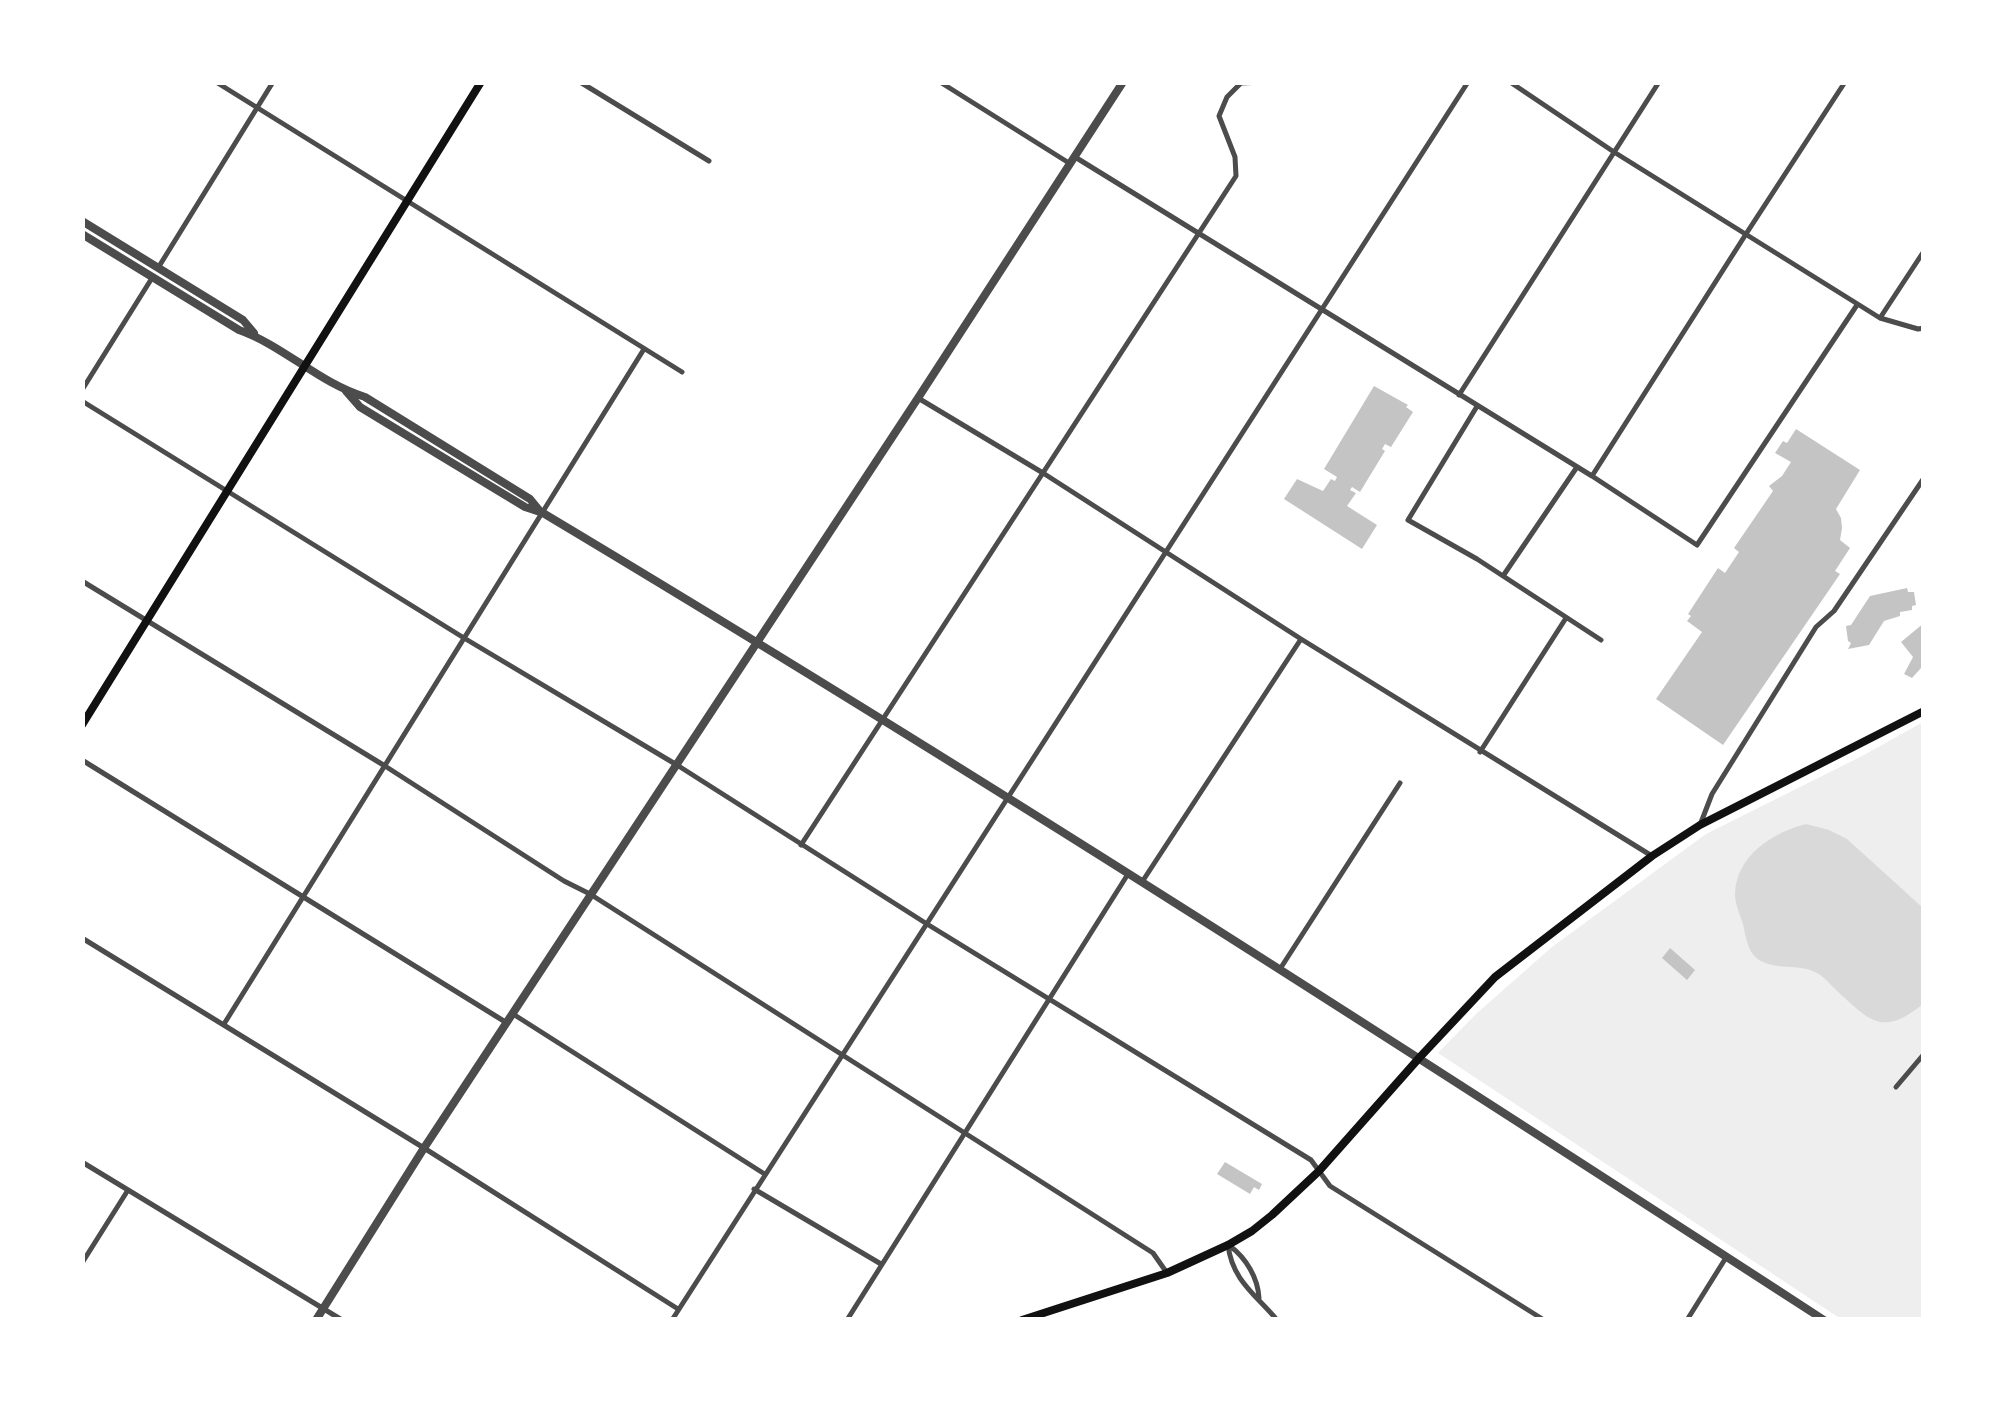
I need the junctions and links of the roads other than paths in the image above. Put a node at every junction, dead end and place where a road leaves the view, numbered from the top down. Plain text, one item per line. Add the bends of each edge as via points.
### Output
1 (216, 82) edge
2 (273, 82) edge
3 (481, 82) edge
4 (580, 82) edge
5 (940, 82) edge
6 (1122, 82) edge
7 (1263, 82) edge
8 (1468, 82) edge
9 (1510, 82) edge
10 (1659, 82) edge
11 (1846, 82) edge
12 (258, 108) junction
13 (1614, 152) junction
14 (1072, 160) junction
15 (709, 161) dead end
16 (407, 202) junction
17 (82, 221) edge
18 (1199, 232) junction
19 (82, 234) edge
20 (1746, 234) junction
21 (1924, 250) edge
22 (158, 267) junction
23 (152, 277) junction
24 (1857, 304) junction
25 (1321, 311) junction
26 (1880, 318) junction
27 (1924, 328) edge
28 (257, 336) junction
29 (644, 349) junction
30 (306, 368) junction
31 (682, 372) dead end
32 (82, 390) edge
33 (1458, 395) junction
34 (918, 398) junction
35 (82, 401) edge
36 (1577, 468) junction
37 (1043, 473) junction
38 (1592, 476) junction
39 (1924, 478) edge
40 (228, 490) junction
41 (542, 513) junction
42 (1166, 552) junction
43 (1503, 576) junction
44 (82, 581) edge
45 (1566, 618) junction
46 (147, 620) junction
47 (464, 638) junction
48 (1301, 639) junction
49 (1601, 640) dead end
50 (757, 642) junction
51 (1924, 711) edge
52 (882, 718) junction
53 (82, 725) edge
54 (1480, 752) junction
55 (82, 760) edge
56 (384, 766) junction
57 (678, 766) junction
58 (1400, 783) dead end
59 (1008, 798) junction
60 (1700, 824) junction
61 (801, 845) junction
62 (1652, 856) junction
63 (1128, 873) junction
64 (1142, 882) junction
65 (590, 894) junction
66 (303, 897) junction
67 (928, 924) junction
68 (82, 938) edge
69 (1280, 969) junction
70 (1048, 998) junction
71 (512, 1014) junction
72 (506, 1023) junction
73 (224, 1024) junction
74 (841, 1054) junction
75 (1924, 1054) edge
76 (1420, 1057) junction
77 (1896, 1087) dead end
78 (964, 1134) junction
79 (424, 1148) junction
80 (82, 1162) edge
81 (1319, 1171) junction
82 (764, 1174) junction
83 (754, 1189) junction
84 (128, 1190) junction
85 (1228, 1245) junction
86 (1726, 1256) junction
87 (82, 1263) edge
88 (882, 1265) junction
89 (1166, 1272) junction
90 (1259, 1298) junction
91 (323, 1308) junction
92 (678, 1309) junction
93 (1039, 1317) edge
94 (316, 1320) edge
95 (342, 1320) edge
96 (672, 1320) edge
97 (847, 1320) edge
98 (1022, 1320) edge
99 (1277, 1320) edge
100 (1544, 1320) edge
101 (1687, 1320) edge
102 (1824, 1320) edge

1 - 12 street
2 - 12 street
3 - 16 main road
4 - 15 street
5 - 14 street
6 - 14 street
7 - 18 street via 1241,83 1219,116 1236,176
8 - 25 street
9 - 13 street
10 - 13 street
11 - 20 street
12 - 16 street
12 - 22 street
13 - 20 street
13 - 33 street
14 - 18 street
14 - 34 street
16 - 29 street
16 - 30 main road
17 - 22 street
18 - 25 street
18 - 37 street
19 - 23 street
20 - 24 street
20 - 38 street
21 - 26 street
22 - 23 street
22 - 28 street via 243,320
23 - 28 street
23 - 32 street
24 - 26 street
24 - 38 street via 1696,545
25 - 33 street
25 - 42 street
26 - 27 street
28 - 30 street
29 - 31 street
29 - 41 street
30 - 40 main road
30 - 41 street via 382,407
33 - 36 street
33 - 43 street via 1476,408 1408,520
34 - 37 street
34 - 50 street
35 - 40 street
36 - 38 street
36 - 43 street
37 - 42 street
37 - 52 street
39 - 60 street via 1834,611 1816,627
40 - 46 main road
40 - 47 street
41 - 47 street
41 - 50 street
42 - 48 street
42 - 59 street
43 - 45 street
44 - 46 street
45 - 49 street
45 - 54 street
46 - 53 main road
46 - 56 street
47 - 56 street
47 - 57 street
48 - 54 street
48 - 64 street
50 - 52 street
50 - 57 street
51 - 60 main road
52 - 59 street
52 - 61 street
54 - 62 street
55 - 66 street
56 - 65 street
56 - 66 street
57 - 61 street
57 - 65 street
58 - 69 street
59 - 63 street
59 - 67 street
60 - 62 main road
61 - 67 street
62 - 76 main road via 1496,977
63 - 64 street
63 - 70 street
64 - 69 street
65 - 71 street
65 - 74 street
66 - 72 street
66 - 73 street
67 - 70 street
67 - 74 street
68 - 73 street
69 - 76 street
70 - 78 street
70 - 81 street
71 - 72 street
71 - 82 street
72 - 79 street
73 - 79 street
74 - 78 street
74 - 82 street
75 - 77 street
76 - 81 main road
76 - 86 street
78 - 88 street
78 - 89 street via 1153,1253
79 - 91 street
79 - 92 street
80 - 84 street
81 - 85 main road
81 - 100 street via 1330,1186
82 - 83 street
83 - 88 street
83 - 92 street
84 - 87 street
84 - 91 street
85 - 89 main road
85 - 90 street via 1241,1254
85 - 90 street via 1230,1261
86 - 101 street
86 - 102 street
88 - 97 street
89 - 93 main road
90 - 99 street
91 - 94 street
91 - 95 street
92 - 96 street
93 - 98 main road

